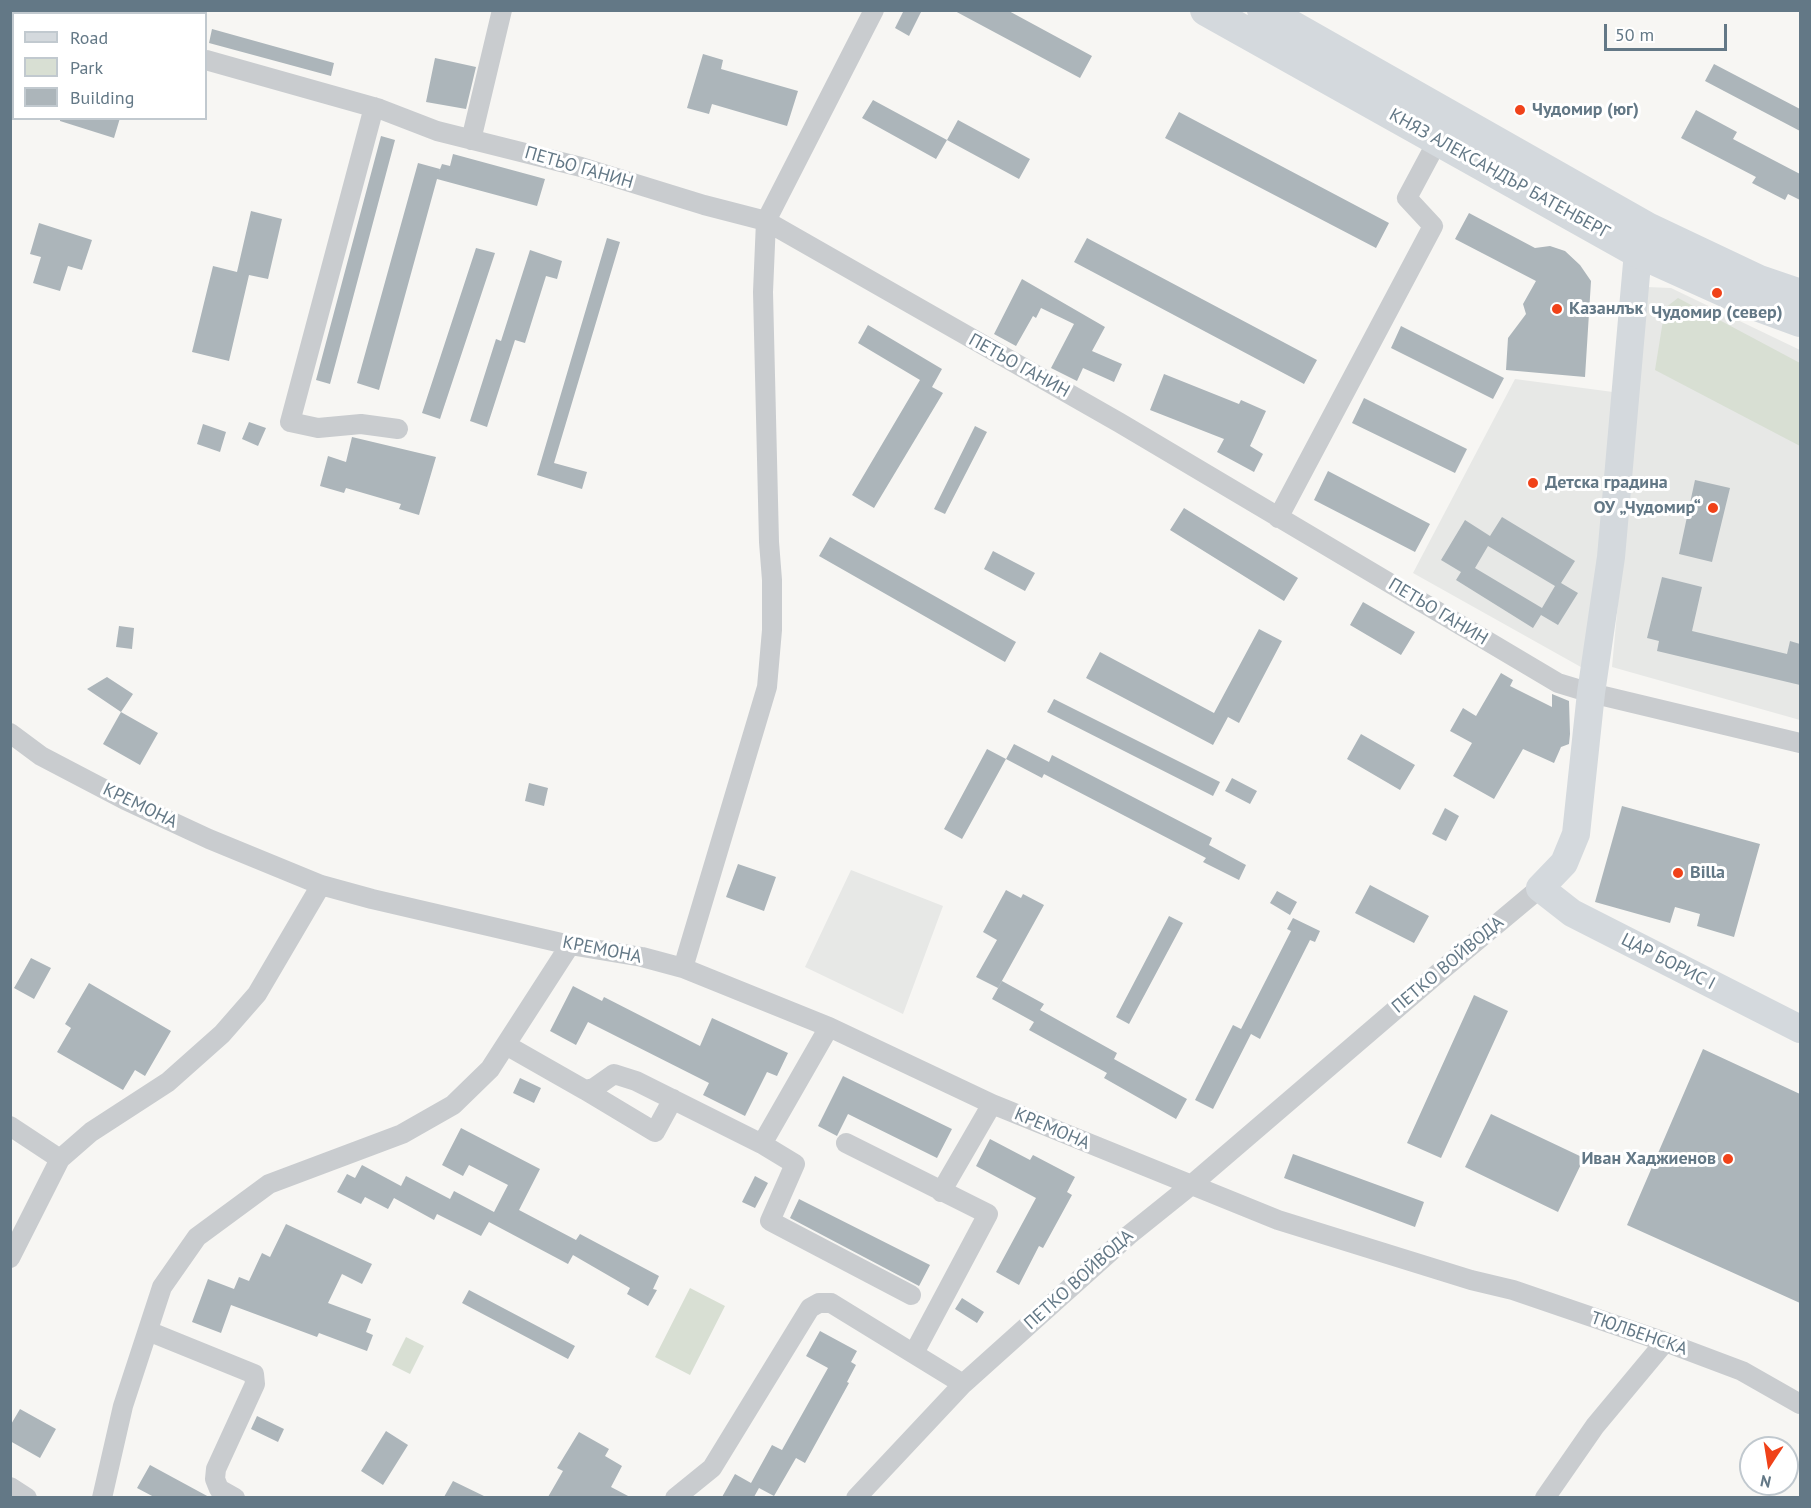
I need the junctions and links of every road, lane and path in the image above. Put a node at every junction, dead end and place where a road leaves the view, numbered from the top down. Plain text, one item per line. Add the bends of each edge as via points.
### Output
1 (502, 10) edge
2 (874, 10) edge
3 (1206, 10) edge
4 (1263, 10) edge
5 (207, 60) edge
6 (374, 107) junction
7 (471, 140) junction
8 (1438, 140) junction
9 (766, 221) junction
10 (1642, 240) junction
11 (1800, 295) edge
12 (1800, 321) edge
13 (398, 429) dead end
14 (1278, 518) junction
15 (1591, 693) junction
16 (10, 733) edge
17 (1800, 743) edge
18 (321, 885) junction
19 (1540, 888) junction
20 (570, 945) junction
21 (682, 968) junction
22 (829, 1027) junction
23 (1800, 1029) edge
24 (506, 1045) junction
25 (585, 1090) junction
26 (673, 1099) junction
27 (992, 1104) junction
28 (10, 1126) edge
29 (846, 1143) dead end
30 (762, 1144) junction
31 (60, 1159) junction
32 (1190, 1186) junction
33 (941, 1192) junction
34 (10, 1258) edge
35 (1471, 1280) joint
36 (911, 1295) dead end
37 (148, 1331) junction
38 (1665, 1342) junction
39 (914, 1353) junction
40 (963, 1384) junction
41 (1800, 1404) edge
42 (10, 1488) edge
43 (27, 1497) edge
44 (102, 1497) edge
45 (235, 1497) edge
46 (675, 1497) edge
47 (856, 1497) edge
48 (1545, 1497) edge

1 - 7 street
2 - 9 street
3 - 8 main road, КНЯЗ АЛЕКСАНДЪР БАТЕНБЕРГ
4 - 10 main road, КНЯЗ АЛЕКСАНДЪР БАТЕНБЕРГ
5 - 6 street, ПЕТЬО ГАНИН
6 - 7 street, ПЕТЬО ГАНИН
6 - 13 street via 290,422 318,428 361,424
7 - 9 street, ПЕТЬО ГАНИН via 581,167
8 - 10 main road, КНЯЗ АЛЕКСАНДЪР БАТЕНБЕРГ
8 - 14 street via 1407,198 1433,226
9 - 14 street, ПЕТЬО ГАНИН
9 - 21 street via 763,292 772,580 767,687
10 - 11 main road, КНЯЗ АЛЕКСАНДЪР БАТЕНБЕРГ
10 - 12 main road, КНЯЗ АЛЕКСАНДЪР БАТЕНБЕРГ via 1751,303
10 - 15 street, ПЕТКО ВОЙВОДА via 1611,557
14 - 15 street, ПЕТЬО ГАНИН via 1558,683
15 - 17 street, ПЕТЬО ГАНИН
15 - 19 street, ПЕТКО ВОЙВОДА via 1576,834 1564,863
16 - 18 street, КРЕМОНА via 41,756 125,800
18 - 20 street, КРЕМОНА
18 - 31 street via 256,994 222,1034 168,1082 91,1132
19 - 23 street, ЦАР БОРИС I via 1572,913
19 - 32 street, ПЕТКО ВОЙВОДА
20 - 21 street, КРЕМОНА
20 - 24 street
21 - 22 street, КРЕМОНА
22 - 27 street, КРЕМОНА
22 - 30 street
24 - 25 street
24 - 37 street via 490,1069 453,1105 402,1134 269,1184 197,1237 162,1287
25 - 26 street via 614,1074
25 - 26 street via 655,1132
26 - 30 street
27 - 32 street, КРЕМОНА
27 - 33 street
28 - 31 street
29 - 33 street
30 - 36 street via 795,1164 770,1221
31 - 34 street
32 - 35 street, КРЕМОНА via 1278,1220
32 - 40 street, ПЕТКО ВОЙВОДА via 1129,1235
33 - 39 street via 988,1214
35 - 38 street, ТЮЛБЕНСКА via 1513,1290
37 - 44 street via 123,1406
37 - 45 street via 255,1374 255,1384 216,1469 219,1489
38 - 41 street, ТЮЛБЕНСКА via 1742,1371
38 - 48 street via 1595,1426
39 - 40 street
39 - 46 street via 831,1303 810,1308 712,1468
40 - 47 street, ПЕТКО ВОЙВОДА
42 - 43 street

